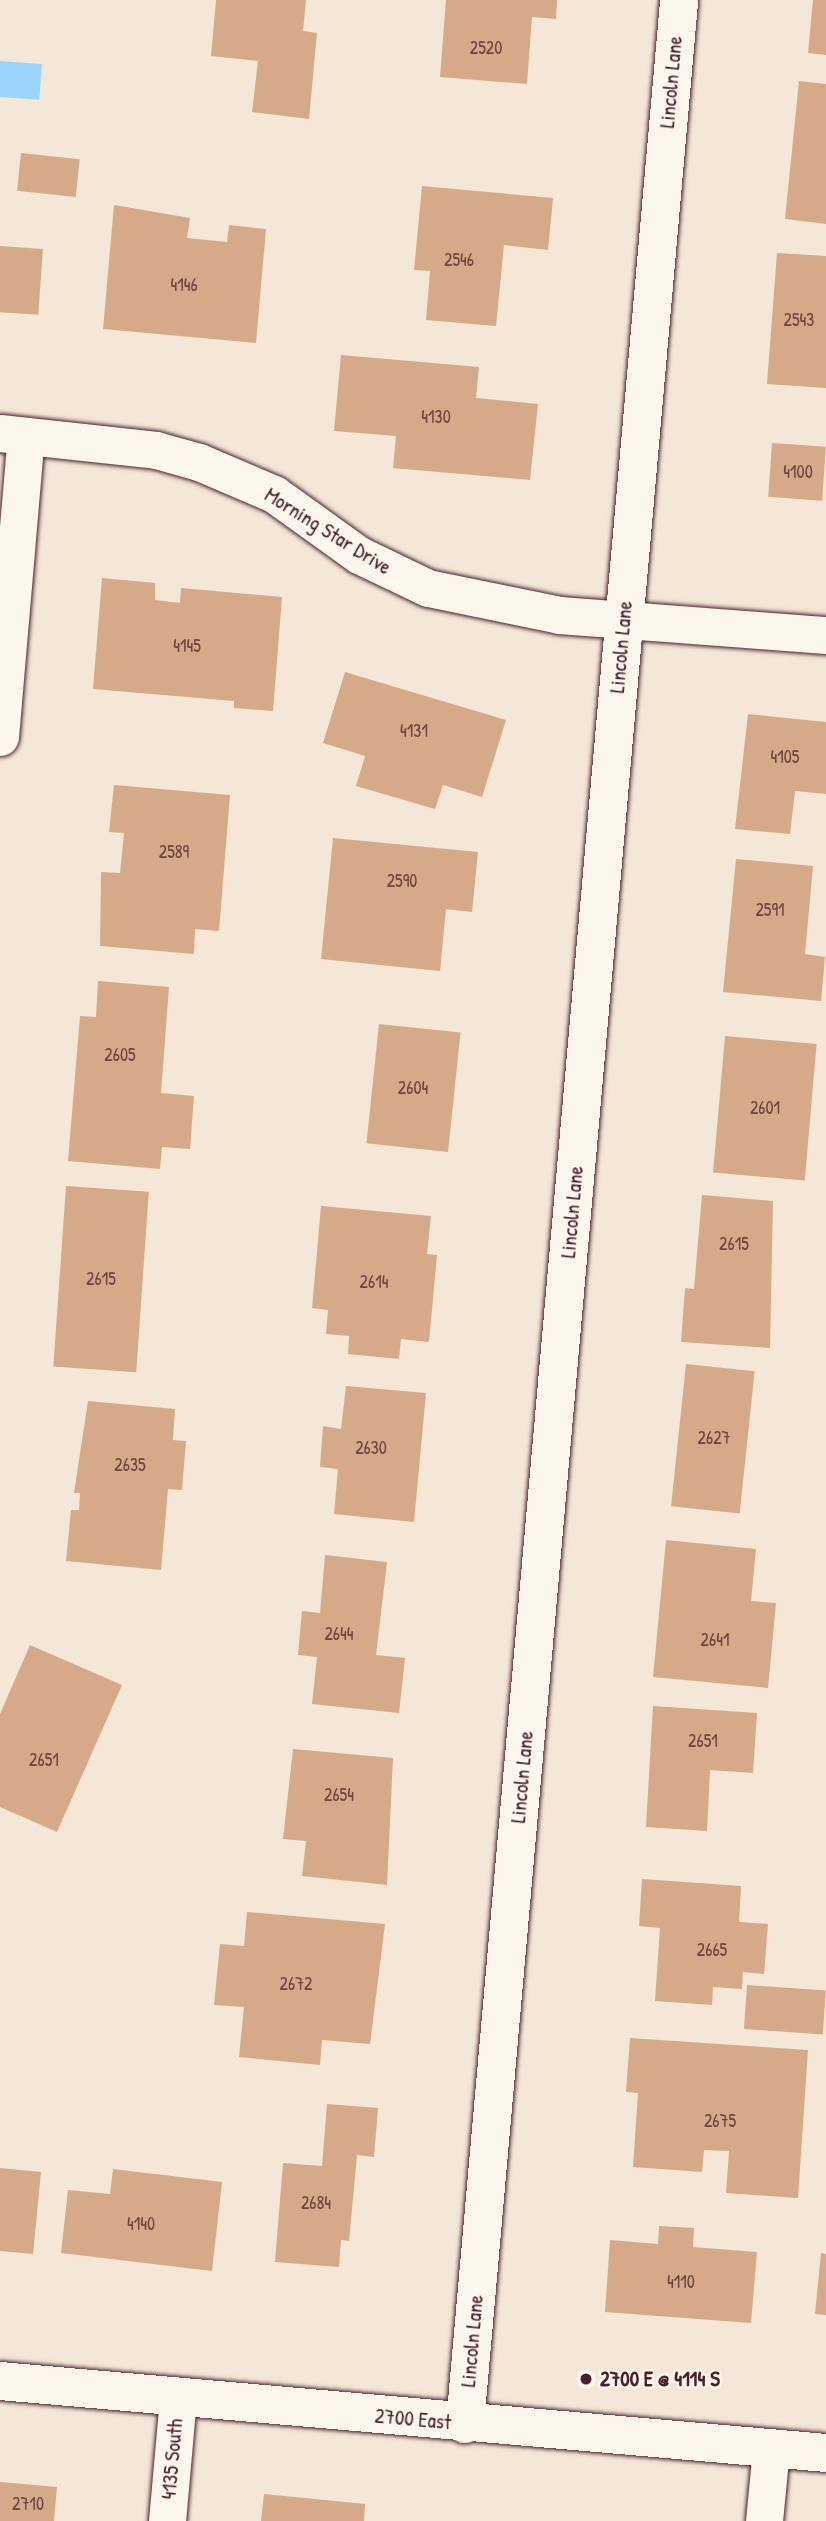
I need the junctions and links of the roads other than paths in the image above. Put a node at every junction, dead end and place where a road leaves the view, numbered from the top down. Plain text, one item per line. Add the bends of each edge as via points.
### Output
1 (679, 0) edge
2 (13, 435) edge
3 (624, 618) junction
4 (826, 635) edge
5 (0, 737) edge
6 (0, 2381) edge
7 (178, 2397) junction
8 (465, 2424) junction
9 (771, 2448) junction
10 (826, 2453) edge
11 (167, 2521) edge
12 (764, 2521) edge

1 - 3 street, Lincoln Lane
2 - 3 street, Morning Star Drive via 156,450 199,462 274,494 359,555 428,587 559,615
2 - 5 street
3 - 4 street, Morning Star Drive
3 - 8 street, Lincoln Lane
6 - 7 street, 2700 East
7 - 8 street, 2700 East
7 - 11 street, 4135 South
8 - 9 street, 2700 East
9 - 10 street, 2700 East
9 - 12 street

